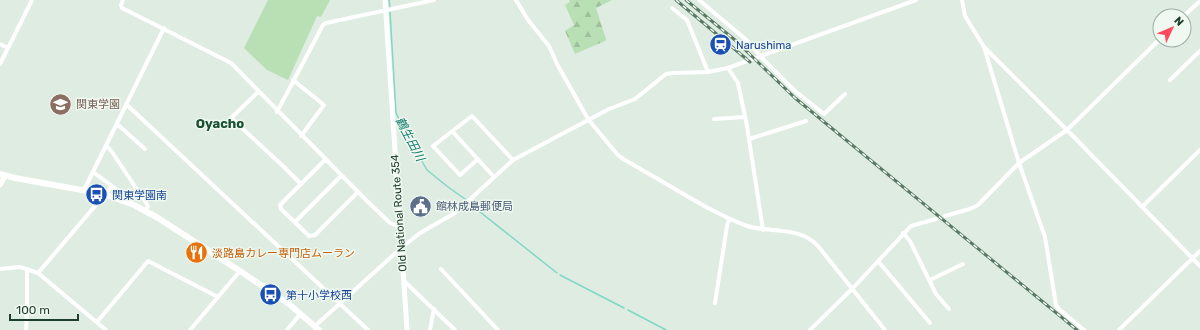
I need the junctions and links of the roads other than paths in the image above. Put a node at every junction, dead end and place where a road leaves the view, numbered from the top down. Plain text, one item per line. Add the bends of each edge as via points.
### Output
1 (32, 0) edge
2 (123, 0) edge
3 (385, 0) edge
4 (434, 0) edge
5 (516, 0) edge
6 (699, 0) edge
7 (916, 0) edge
8 (962, 0) edge
9 (1200, 1) edge
10 (672, 8) dead end
11 (1192, 8) edge
12 (386, 10) junction
13 (164, 28) junction
14 (0, 44) edge
15 (984, 47) junction
16 (8, 48) junction
17 (1152, 48) edge
18 (1200, 51) edge
19 (761, 56) junction
20 (0, 64) edge
21 (728, 68) junction
22 (708, 72) junction
23 (293, 80) junction
24 (1170, 80) dead end
25 (258, 92) junction
26 (845, 94) dead end
27 (126, 104) junction
28 (277, 112) junction
29 (745, 117) junction
30 (588, 119) junction
31 (714, 119) dead end
32 (806, 121) dead end
33 (117, 124) junction
34 (1067, 130) junction
35 (452, 131) junction
36 (301, 136) junction
37 (749, 139) junction
38 (106, 145) junction
39 (145, 149) dead end
40 (1200, 150) edge
41 (478, 159) junction
42 (325, 160) junction
43 (513, 160) junction
44 (1019, 163) junction
45 (93, 172) junction
46 (2, 175) edge
47 (341, 176) junction
48 (494, 177) junction
49 (301, 184) junction
50 (0, 185) edge
51 (112, 186) junction
52 (84, 190) junction
53 (358, 192) junction
54 (104, 194) junction
55 (129, 203) junction
56 (1143, 206) junction
57 (145, 211) junction
58 (945, 216) dead end
59 (730, 219) junction
60 (936, 219) dead end
61 (295, 222) junction
62 (400, 227) junction
63 (763, 230) junction
64 (902, 233) junction
65 (401, 248) junction
66 (1200, 251) edge
67 (1193, 258) junction
68 (878, 261) junction
69 (963, 264) dead end
70 (1200, 266) edge
71 (0, 269) edge
72 (27, 269) junction
73 (441, 269) dead end
74 (240, 271) junction
75 (38, 273) junction
76 (403, 280) junction
77 (930, 280) junction
78 (852, 288) junction
79 (218, 297) junction
80 (715, 303) dead end
81 (340, 304) junction
82 (434, 308) junction
83 (949, 309) dead end
84 (300, 313) junction
85 (97, 322) junction
86 (930, 322) dead end
87 (317, 328) edge
88 (26, 330) edge
89 (106, 330) edge
90 (190, 330) edge
91 (287, 330) edge
92 (368, 330) edge
93 (407, 330) edge
94 (430, 330) edge
95 (455, 330) edge
96 (498, 330) edge
97 (810, 330) edge
98 (885, 330) edge
99 (1084, 330) edge
100 (1120, 330) edge

1 - 16 street
2 - 13 street via 120,5 122,8
3 - 12 street, Old National Route 354
4 - 12 street
5 - 30 street via 549,46
6 - 19 street via 750,43
7 - 19 street
8 - 15 street via 965,16
9 - 11 street
10 - 22 street via 687,20
12 - 23 street via 323,25
12 - 62 street, Old National Route 354
13 - 25 street via 231,63
13 - 27 street
14 - 16 street
15 - 34 street
15 - 44 street
16 - 20 street
17 - 34 street
18 - 24 street
19 - 21 street
19 - 26 street via 795,91 824,114
21 - 22 street
21 - 29 street via 738,83
22 - 30 street via 666,74 635,99
23 - 28 street
23 - 36 street via 324,105
25 - 28 street
25 - 49 street via 232,118
27 - 33 street
27 - 81 street
28 - 36 street
29 - 31 street
29 - 37 street
30 - 43 street
30 - 59 street via 623,159
32 - 37 street
33 - 38 street
33 - 39 street
34 - 44 street
34 - 56 street
35 - 41 street
35 - 41 street via 433,146 460,175
35 - 43 street via 472,116
36 - 42 street
37 - 63 street
38 - 45 street
38 - 57 street via 148,206
40 - 56 street
41 - 48 street
42 - 47 street
42 - 49 street
43 - 48 street
44 - 58 street via 978,205
44 - 99 street via 1045,237 1056,305
45 - 51 street
45 - 52 street
46 - 50 street
46 - 52 main road
47 - 53 street
47 - 61 street
48 - 65 street via 455,213 420,233
49 - 61 street via 280,205 281,210
51 - 54 street
51 - 55 street via 124,194
52 - 54 main road
53 - 61 street via 315,235 309,236
53 - 62 street via 390,223
54 - 55 main road
54 - 75 street
55 - 57 main road
56 - 67 street
57 - 74 main road
59 - 63 street
59 - 80 street
60 - 64 street via 911,226
62 - 65 street, Old National Route 354
63 - 78 street via 792,232 811,239
64 - 68 street
64 - 77 street via 910,241
65 - 76 street, Old National Route 354
65 - 81 street
66 - 67 street
67 - 70 street
67 - 100 street
68 - 78 street
68 - 86 street
69 - 77 street
71 - 72 street
72 - 75 street
72 - 88 street
73 - 96 street
74 - 79 street
74 - 84 main road
75 - 85 street
76 - 82 street
76 - 93 street, Old National Route 354
77 - 83 street via 936,294
78 - 97 street
78 - 98 street
79 - 85 street via 148,261
79 - 90 street
81 - 87 street
81 - 92 street
82 - 94 street
82 - 95 street
84 - 87 main road
84 - 91 street
85 - 89 street

